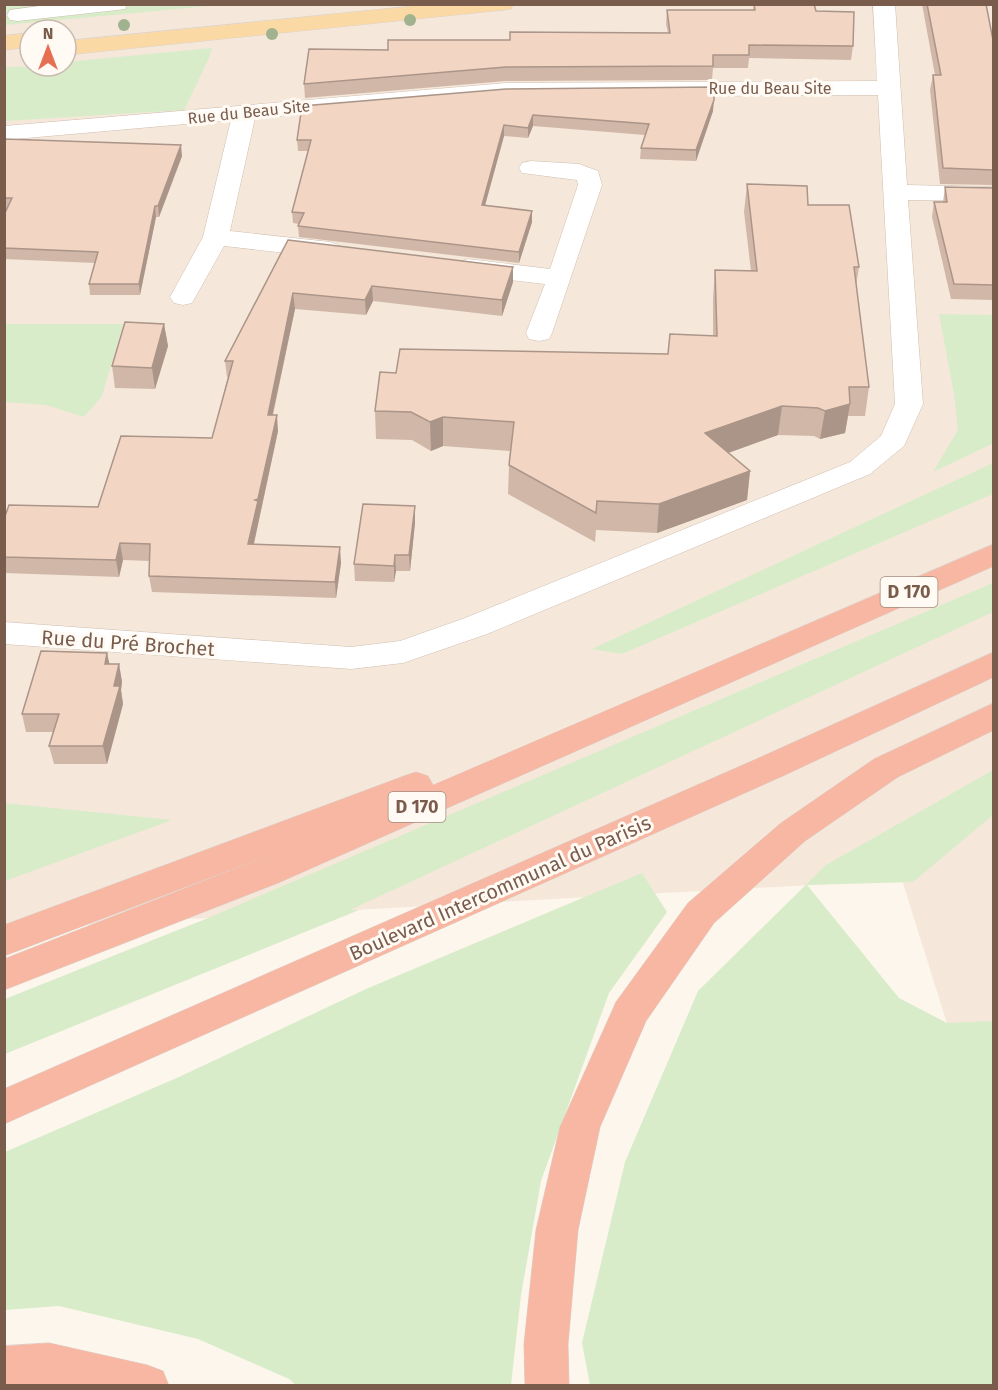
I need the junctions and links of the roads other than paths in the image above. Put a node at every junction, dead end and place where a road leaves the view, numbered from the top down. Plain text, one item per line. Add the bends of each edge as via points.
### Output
1 (117, 4) edge
2 (381, 4) edge
3 (503, 4) edge
4 (884, 4) edge
5 (18, 15) dead end
6 (78, 35) edge
7 (78, 47) edge
8 (889, 88) junction
9 (244, 112) junction
10 (4, 133) edge
11 (531, 168) dead end
12 (896, 192) junction
13 (993, 194) edge
14 (216, 237) junction
15 (358, 254) edge
16 (441, 264) edge
17 (560, 278) junction
18 (183, 297) dead end
19 (538, 333) dead end
20 (993, 554) edge
21 (825, 630) junction
22 (4, 633) edge
23 (993, 663) edge
24 (993, 715) edge
25 (4, 941) edge
26 (369, 946) junction
27 (4, 975) edge
28 (4, 1095) edge
29 (4, 1107) edge
30 (4, 1366) edge
31 (147, 1386) edge
32 (547, 1386) edge

1 - 5 street
2 - 6 main road
3 - 7 main road
4 - 8 street, Rue du Pré Brochet
8 - 9 street, Rue du Beau Site via 507,90
8 - 12 street, Rue du Pré Brochet
9 - 10 street, Rue du Beau Site
9 - 14 street
11 - 17 street via 579,171 589,176 590,185
12 - 13 street
12 - 22 street, Rue du Pré Brochet via 909,404 894,440 860,468 476,626 403,652 351,658
14 - 15 street
14 - 18 street
16 - 17 street
17 - 19 street
20 - 21 highway, D 170
21 - 25 highway
21 - 27 highway, D 170 via 266,873
23 - 26 highway, Boulevard Intercommunal du Parisis
24 - 32 highway via 886,768 793,832 701,913 630,1013 580,1127 562,1207 546,1344
26 - 28 highway
26 - 29 highway, Boulevard Intercommunal du Parisis
30 - 31 highway via 50,1364

